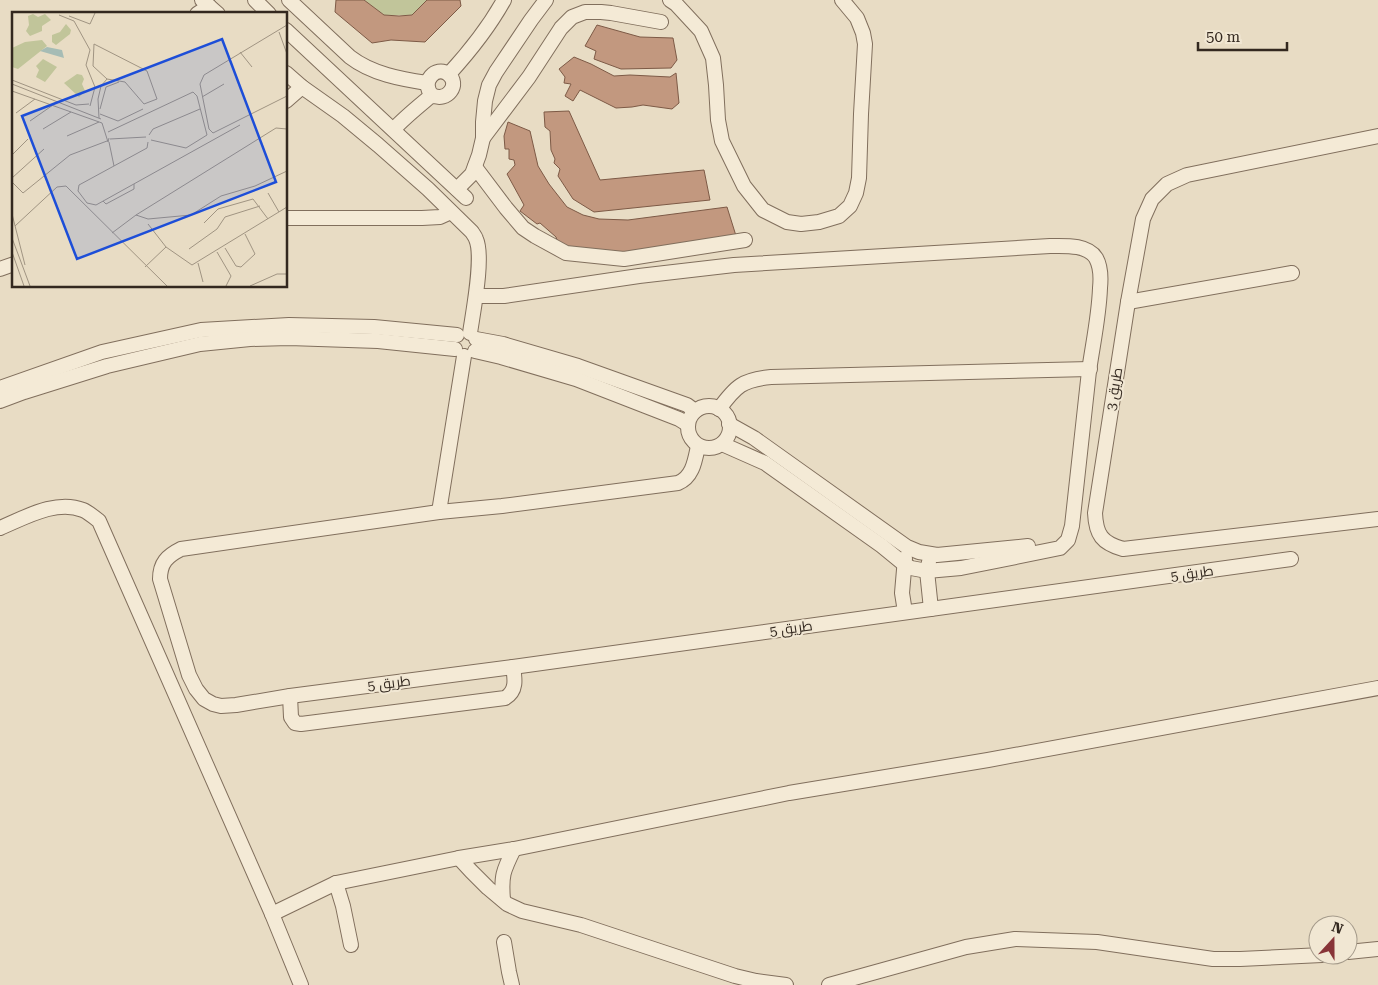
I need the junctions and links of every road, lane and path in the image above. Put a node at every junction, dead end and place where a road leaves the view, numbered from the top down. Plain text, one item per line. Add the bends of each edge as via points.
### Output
1 (255, 0) edge
2 (289, 0) edge
3 (504, 0) edge
4 (546, 0) edge
5 (670, 0) edge
6 (842, 0) edge
7 (267, 12) edge
8 (662, 22) dead end
9 (288, 32) edge
10 (449, 74) junction
11 (288, 75) edge
12 (302, 87) junction
13 (430, 89) junction
14 (288, 99) edge
15 (394, 129) junction
16 (1378, 136) edge
17 (483, 138) junction
18 (475, 167) junction
19 (451, 212) junction
20 (288, 218) edge
21 (745, 240) dead end
22 (12, 265) edge
23 (0, 270) edge
24 (1292, 273) dead end
25 (476, 296) junction
26 (1128, 302) junction
27 (289, 332) junction
28 (466, 344) junction
29 (102, 352) junction
30 (107, 366) junction
31 (1090, 369) junction
32 (23, 386) junction
33 (0, 388) edge
34 (0, 401) edge
35 (719, 409) junction
36 (695, 411) junction
37 (688, 424) junction
38 (730, 424) junction
39 (722, 444) junction
40 (698, 446) junction
41 (439, 512) junction
42 (1378, 519) edge
43 (0, 528) edge
44 (1068, 540) junction
45 (907, 547) junction
46 (931, 554) junction
47 (1291, 559) dead end
48 (904, 564) junction
49 (927, 571) junction
50 (931, 609) junction
51 (905, 612) junction
52 (513, 666) junction
53 (1378, 688) edge
54 (290, 696) junction
55 (514, 849) junction
56 (460, 858) junction
57 (336, 883) junction
58 (503, 900) junction
59 (272, 914) junction
60 (504, 942) dead end
61 (351, 945) dead end
62 (1378, 949) edge
63 (1358, 951) edge
64 (1308, 956) edge
65 (301, 985) edge
66 (512, 985) edge
67 (786, 985) edge
68 (829, 985) edge

1 - 7 street
2 - 13 street via 361,66
3 - 10 street via 492,21
4 - 17 street via 489,86
5 - 6 street via 701,31 713,58 722,141 744,186 762,210 786,222 801,224 839,216 850,206 859,178 865,44 857,18
8 - 17 street via 611,13 585,12 572,17
9 - 15 street
10 - 13 street via 435,73 429,78
10 - 13 street via 453,84 446,96 440,97
11 - 12 street
12 - 14 street
12 - 19 street via 343,116
13 - 15 street
15 - 18 street via 462,194
16 - 26 street, طريق 3 via 1187,175 1167,184 1152,199 1143,218
17 - 18 street
18 - 21 street via 523,228 566,253 624,259
19 - 20 street via 440,217 422,218
19 - 25 street via 476,239
22 - 23 street
24 - 26 street
25 - 28 street
25 - 31 street via 504,296 734,265 1071,246 1086,250 1095,257 1100,270
26 - 42 street, طريق 3 via 1095,513 1101,537 1123,549
27 - 28 street via 374,328
27 - 29 street via 201,330
27 - 30 street via 200,344
28 - 36 street via 503,344 578,366
28 - 37 street via 576,379
28 - 41 street
29 - 30 street
29 - 32 street
30 - 32 street
31 - 35 street via 771,377 747,381 732,392
31 - 44 street
32 - 33 street
32 - 34 street
35 - 36 street via 707,406
35 - 38 street
36 - 37 street
37 - 40 street via 691,440
38 - 39 street
38 - 45 street
39 - 40 street via 714,448
39 - 48 street via 765,464
40 - 41 street, طريق 5 via 691,471 678,484
41 - 54 street, طريق 5 via 191,547 172,553 162,564 160,580 186,665 196,689 204,698 221,706
43 - 59 street via 57,507 83,510 99,521
44 - 46 street
44 - 49 street via 1055,550 961,568
45 - 46 street
45 - 48 street
46 - 49 street
47 - 50 street, طريق 5
48 - 49 street
48 - 51 street via 902,593
49 - 50 street
50 - 51 street, طريق 5
51 - 52 street, طريق 5
52 - 54 street, طريق 5
52 - 54 street via 514,686 505,698 301,724 295,723 291,717
53 - 55 street via 789,793
55 - 56 street
55 - 58 street via 502,876
56 - 57 street
56 - 58 street
57 - 59 street
57 - 61 street
58 - 67 street via 522,911 581,925 735,976
59 - 65 street
60 - 66 street
62 - 63 street
64 - 68 street via 1213,959 1097,942 1015,939 966,947

